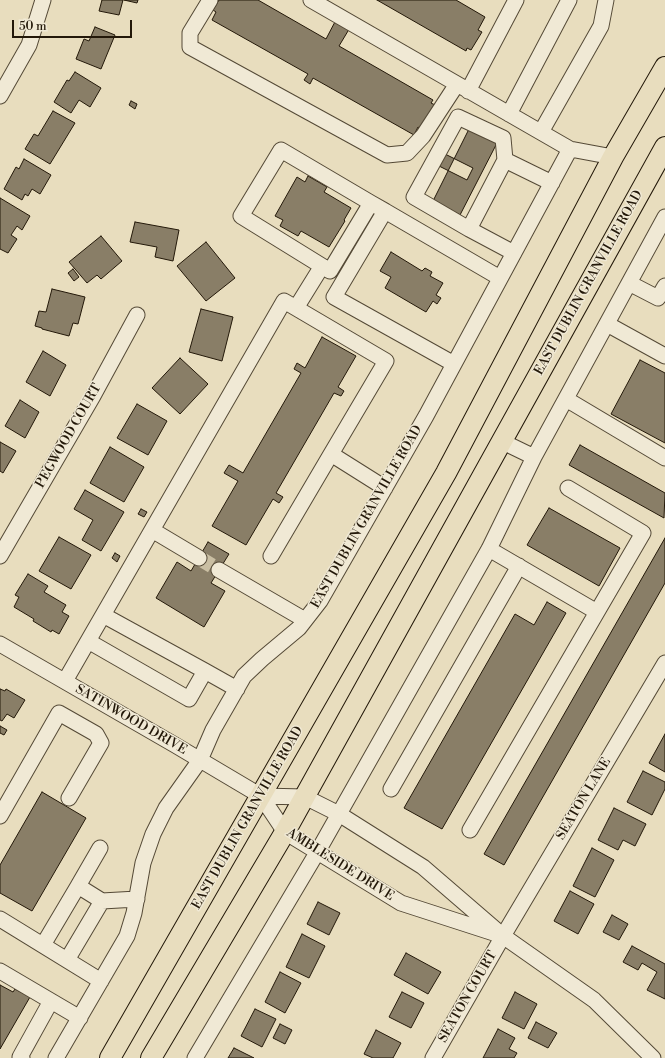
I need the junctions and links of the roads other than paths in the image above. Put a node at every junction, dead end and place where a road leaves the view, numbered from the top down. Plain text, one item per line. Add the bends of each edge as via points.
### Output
1 (43, 0) edge
2 (210, 0) edge
3 (311, 0) edge
4 (516, 0) edge
5 (569, 0) edge
6 (606, 0) edge
7 (665, 67) edge
8 (462, 87) junction
9 (0, 96) edge
10 (509, 114) junction
11 (541, 132) junction
12 (665, 147) edge
13 (570, 149) junction
14 (613, 157) junction
15 (505, 160) junction
16 (552, 183) junction
17 (371, 203) junction
18 (385, 211) junction
19 (665, 217) edge
20 (469, 229) junction
21 (514, 253) junction
22 (322, 266) junction
23 (500, 278) junction
24 (629, 283) junction
25 (665, 286) edge
26 (296, 308) junction
27 (137, 315) dead end
28 (606, 324) junction
29 (665, 356) edge
30 (454, 364) junction
31 (566, 399) junction
32 (501, 441) junction
33 (331, 454) junction
34 (534, 457) junction
35 (665, 458) edge
36 (385, 488) junction
37 (568, 488) dead end
38 (152, 530) junction
39 (489, 549) junction
40 (0, 556) edge
41 (271, 556) dead end
42 (199, 558) tunnel mouth
43 (519, 566) junction
44 (219, 570) tunnel mouth
45 (597, 612) junction
46 (103, 615) junction
47 (305, 620) junction
48 (88, 641) junction
49 (0, 644) edge
50 (665, 663) edge
51 (205, 671) junction
52 (65, 681) junction
53 (237, 689) junction
54 (200, 760) junction
55 (391, 789) dead end
56 (261, 796) junction
57 (305, 797) junction
58 (69, 798) dead end
59 (339, 814) junction
60 (0, 816) edge
61 (470, 830) dead end
62 (286, 832) junction
63 (100, 848) dead end
64 (318, 851) junction
65 (78, 886) junction
66 (137, 899) junction
67 (102, 901) junction
68 (0, 919) edge
69 (503, 936) junction
70 (43, 945) junction
71 (67, 960) junction
72 (0, 971) edge
73 (102, 980) junction
74 (51, 1001) junction
75 (80, 1018) junction
76 (22, 1058) edge
77 (56, 1058) edge
78 (110, 1058) edge
79 (151, 1058) edge
80 (195, 1058) edge
81 (433, 1058) edge
82 (653, 1058) edge

1 - 9 street via 29,45
2 - 8 street via 190,33 190,47 387,155 407,153 424,136
3 - 8 street
4 - 8 street
5 - 10 street
6 - 11 street via 601,26
7 - 14 main road, EAST DUBLIN GRANVILLE ROAD
8 - 10 street
10 - 11 street
11 - 13 street
12 - 32 main road, EAST DUBLIN GRANVILLE ROAD
13 - 14 street
13 - 16 street, EAST DUBLIN GRANVILLE ROAD
14 - 56 main road, EAST DUBLIN GRANVILLE ROAD via 446,473
15 - 16 street
15 - 20 street
15 - 20 street via 503,138 458,117 414,197
16 - 21 street, EAST DUBLIN GRANVILLE ROAD
17 - 18 street
17 - 22 street via 330,271
17 - 22 street via 281,150 241,216
18 - 23 street
18 - 30 street via 334,297
19 - 24 street
20 - 21 street
21 - 23 street, EAST DUBLIN GRANVILLE ROAD
22 - 26 street
23 - 30 street, EAST DUBLIN GRANVILLE ROAD
24 - 25 street via 658,298
24 - 28 street
26 - 33 street via 386,361
26 - 38 street via 284,301
27 - 40 street, PEGWOOD COURT
28 - 29 street
28 - 31 street
30 - 36 street, EAST DUBLIN GRANVILLE ROAD
31 - 34 street
31 - 35 street
32 - 34 street
32 - 57 main road, EAST DUBLIN GRANVILLE ROAD
33 - 36 street
33 - 41 street
34 - 39 street
36 - 47 street, EAST DUBLIN GRANVILLE ROAD via 320,601
37 - 45 street via 643,533
38 - 42 street
38 - 46 street
39 - 43 street
39 - 59 street
43 - 45 street
43 - 55 street
44 - 47 street
45 - 61 street
46 - 48 street
46 - 51 street
47 - 53 street, EAST DUBLIN GRANVILLE ROAD via 244,676
48 - 51 street via 189,699
48 - 52 street
49 - 52 street, SATINWOOD DRIVE
50 - 69 street, SEATON LANE
51 - 53 street
52 - 54 street, SATINWOOD DRIVE
53 - 54 street, EAST DUBLIN GRANVILLE ROAD via 213,730
54 - 56 street, SATINWOOD DRIVE
54 - 66 street, EAST DUBLIN GRANVILLE ROAD via 166,808 153,834 143,863
56 - 57 street, AMBLESIDE DRIVE
56 - 62 street, AMBLESIDE DRIVE
56 - 78 main road, EAST DUBLIN GRANVILLE ROAD
57 - 59 street, AMBLESIDE DRIVE
57 - 62 main road, EAST DUBLIN GRANVILLE ROAD
58 - 60 street via 101,743 96,734 59,713
59 - 64 street
59 - 69 street, AMBLESIDE DRIVE via 423,867
62 - 64 street, AMBLESIDE DRIVE
62 - 79 main road, EAST DUBLIN GRANVILLE ROAD
63 - 65 street
64 - 69 street, AMBLESIDE DRIVE via 401,903
64 - 80 street
65 - 67 street
65 - 70 street
66 - 67 street
66 - 73 street, EAST DUBLIN GRANVILLE ROAD via 127,936
67 - 71 street
68 - 70 street
69 - 81 street, SEATON COURT
69 - 82 street, AMBLESIDE DRIVE via 594,1000
70 - 71 street
71 - 73 street
72 - 74 street
73 - 75 street, EAST DUBLIN GRANVILLE ROAD
74 - 75 street
74 - 76 street via 20,1057
75 - 77 street, EAST DUBLIN GRANVILLE ROAD

